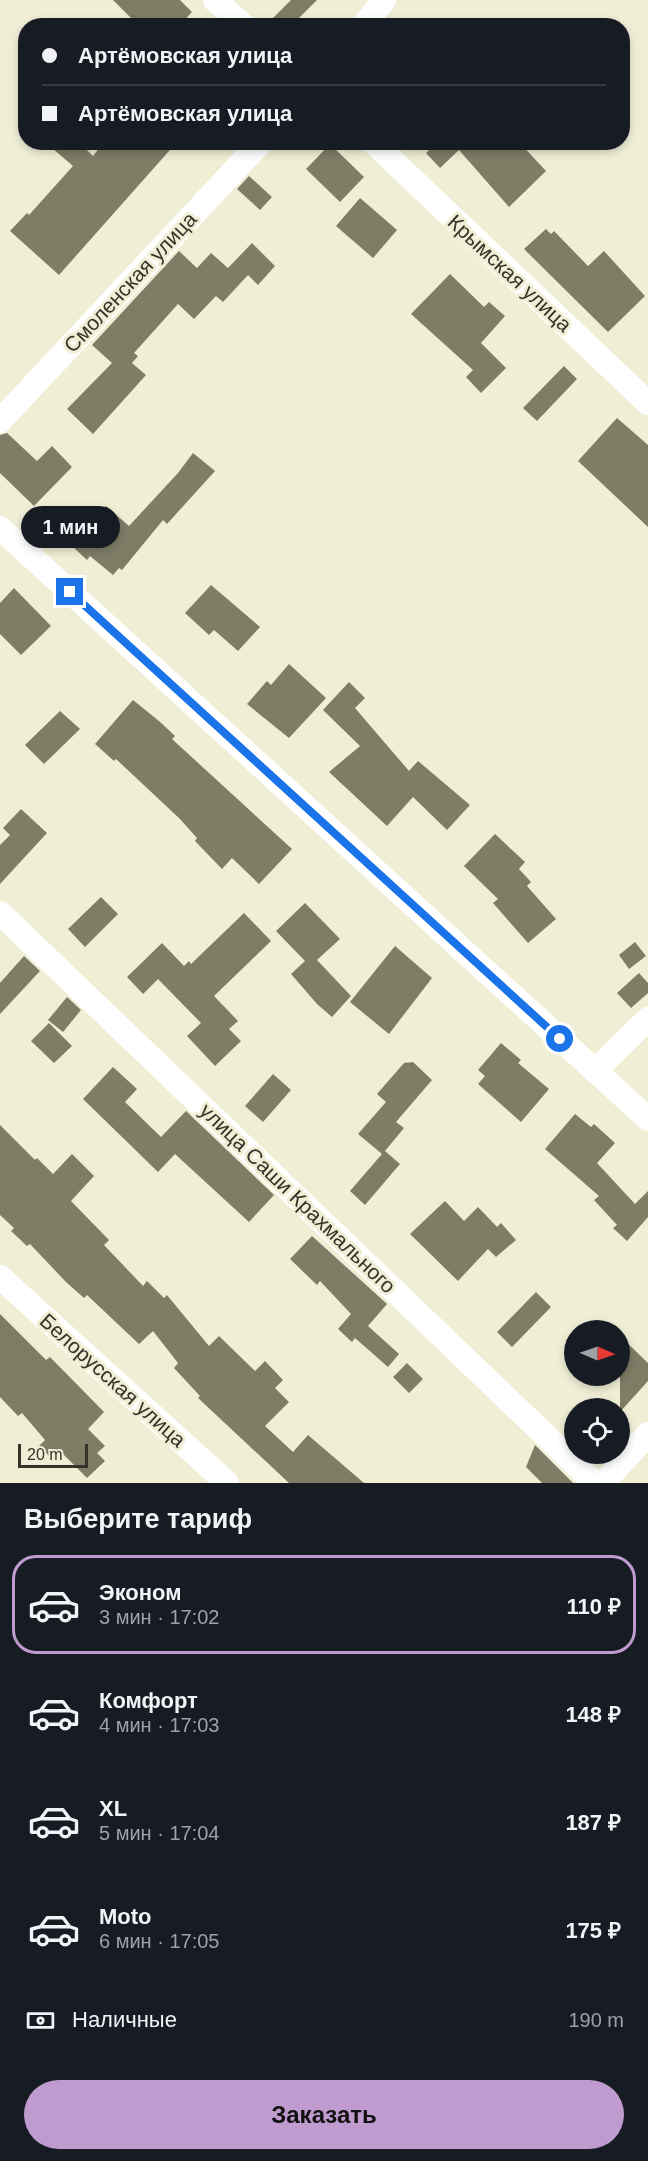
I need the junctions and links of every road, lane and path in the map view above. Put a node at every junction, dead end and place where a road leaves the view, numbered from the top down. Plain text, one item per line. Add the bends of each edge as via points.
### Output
1 (215, 0) edge
2 (384, 0) edge
3 (235, 18) edge
4 (369, 18) edge
5 (254, 150) edge
6 (381, 150) edge
7 (648, 403) edge
8 (0, 421) edge
9 (0, 528) edge
10 (0, 913) edge
11 (648, 1019) edge
12 (595, 1071) junction
13 (648, 1119) edge
14 (0, 1277) edge
15 (648, 1434) edge
16 (227, 1483) edge
17 (595, 1483) edge
18 (603, 1483) edge

1 - 3 street
2 - 4 street
5 - 8 street, Смоленская улица
6 - 7 street, Крымская улица
9 - 12 street
10 - 17 street, улица Саши Крахмального
11 - 12 street
12 - 13 street
14 - 16 street, Белорусская улица
15 - 18 street

